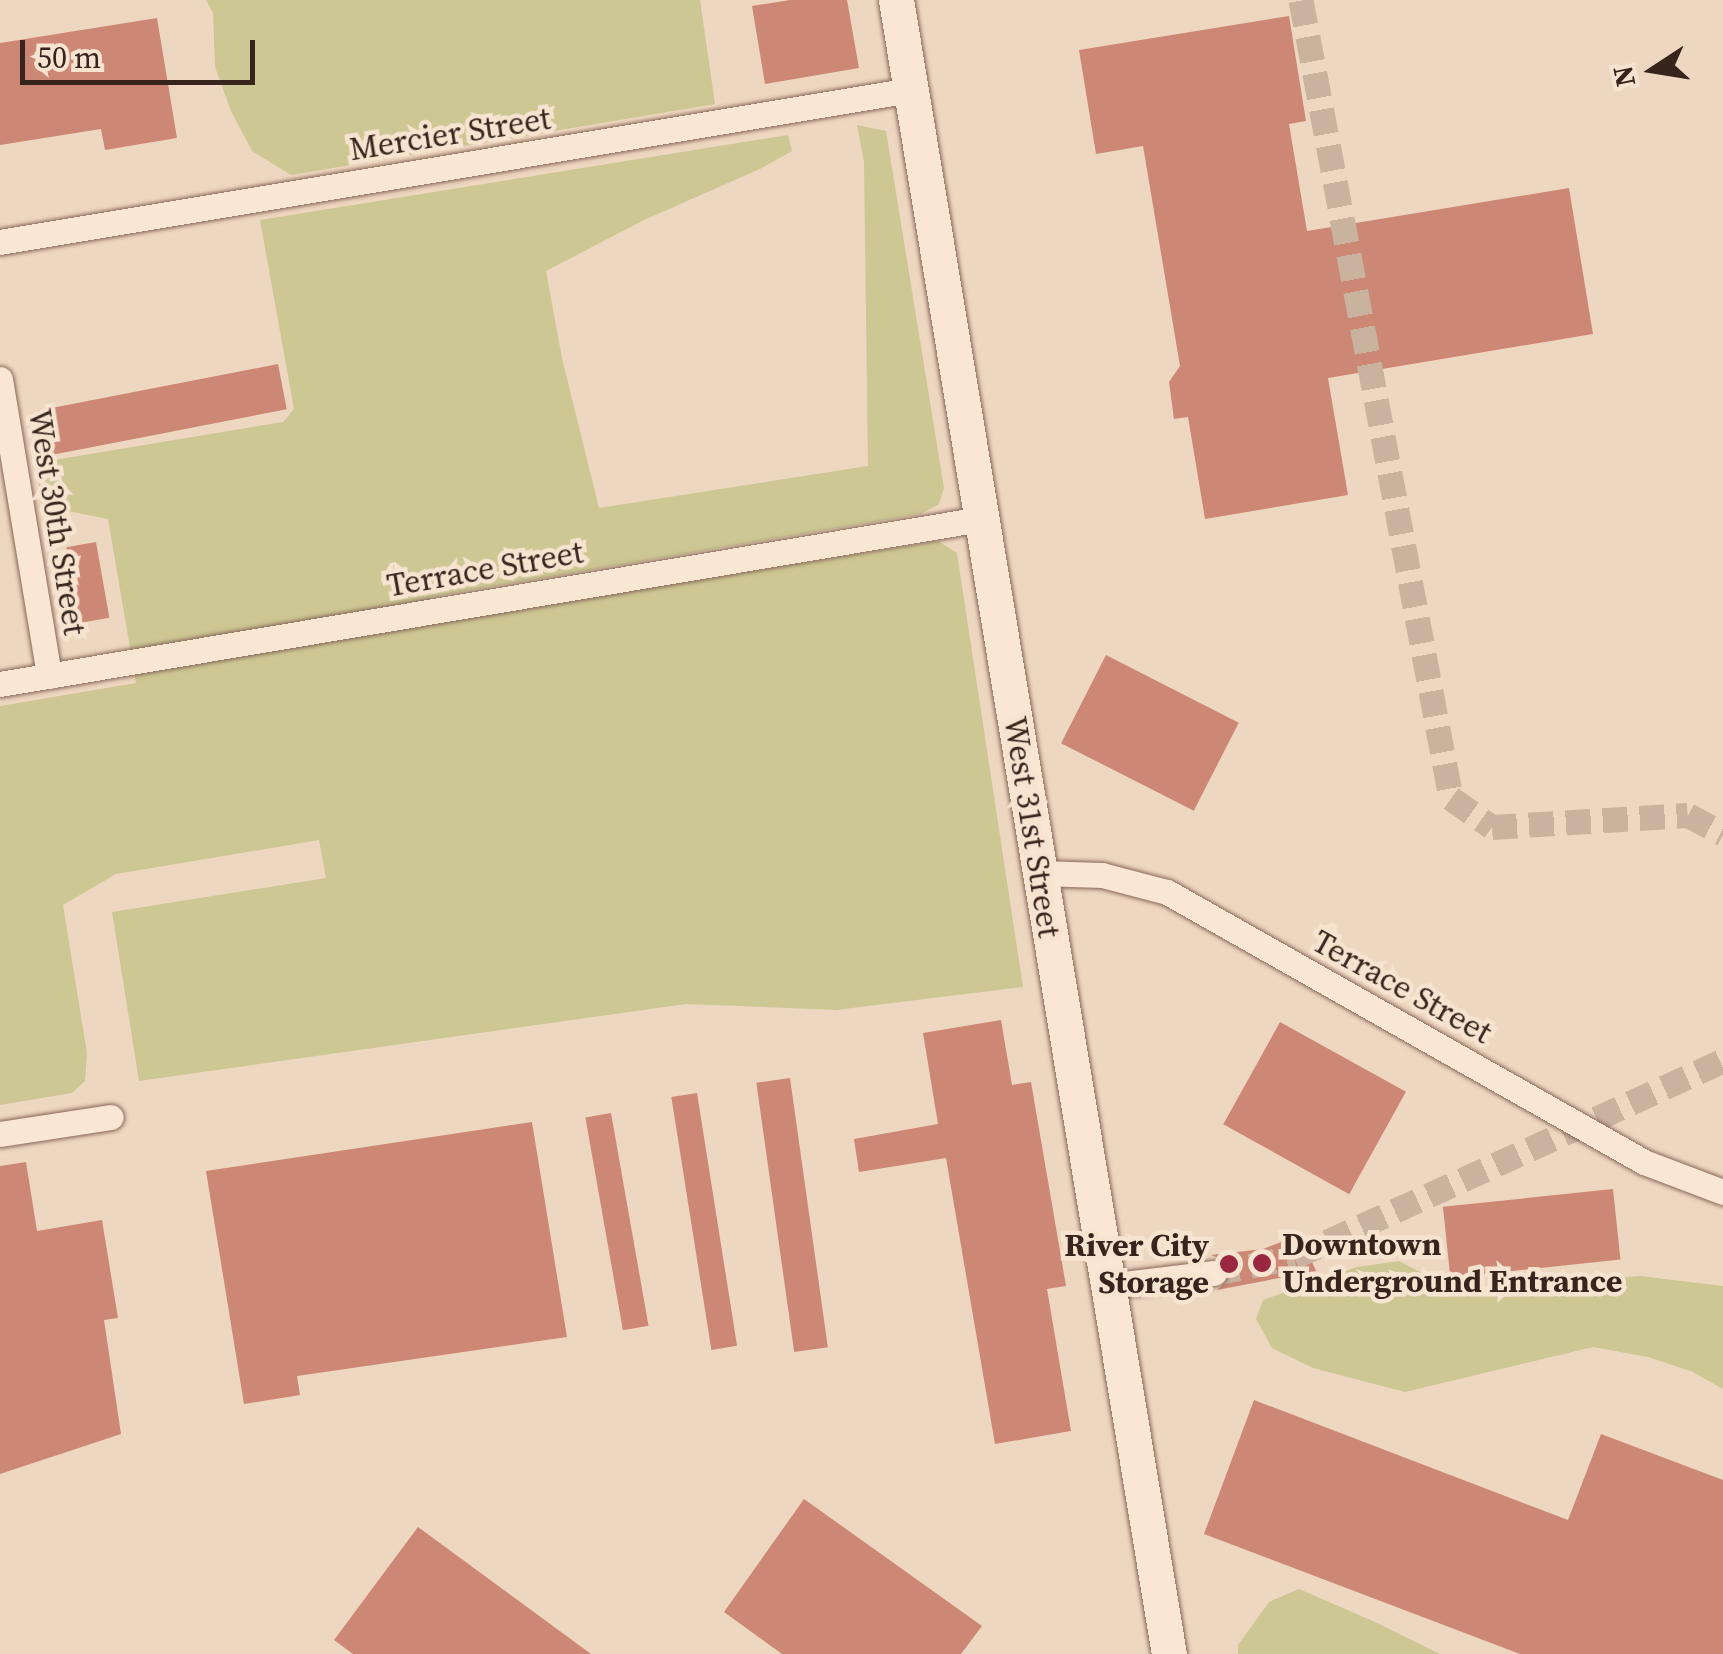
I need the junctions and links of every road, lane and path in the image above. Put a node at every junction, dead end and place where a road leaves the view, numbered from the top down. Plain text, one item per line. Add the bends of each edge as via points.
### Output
1 (896, 0) edge
2 (910, 90) junction
3 (0, 242) edge
4 (0, 379) edge
5 (981, 519) junction
6 (49, 676) junction
7 (0, 684) edge
8 (1039, 873) junction
9 (111, 1117) dead end
10 (0, 1134) edge
11 (1723, 1192) edge
12 (1214, 1272) tunnel mouth
13 (1108, 1286) junction
14 (1169, 1654) edge

1 - 2 main road, West 31st Street
2 - 3 street, Mercier Street
2 - 5 main road, West 31st Street
4 - 6 street, West 30th Street
5 - 6 street, Terrace Street
5 - 8 main road, West 31st Street
6 - 7 street, Terrace Street
8 - 11 street, Terrace Street via 1102,875 1167,892 1644,1162
8 - 13 main road, West 31st Street
9 - 10 street
12 - 13 street
13 - 14 main road, West 31st Street

